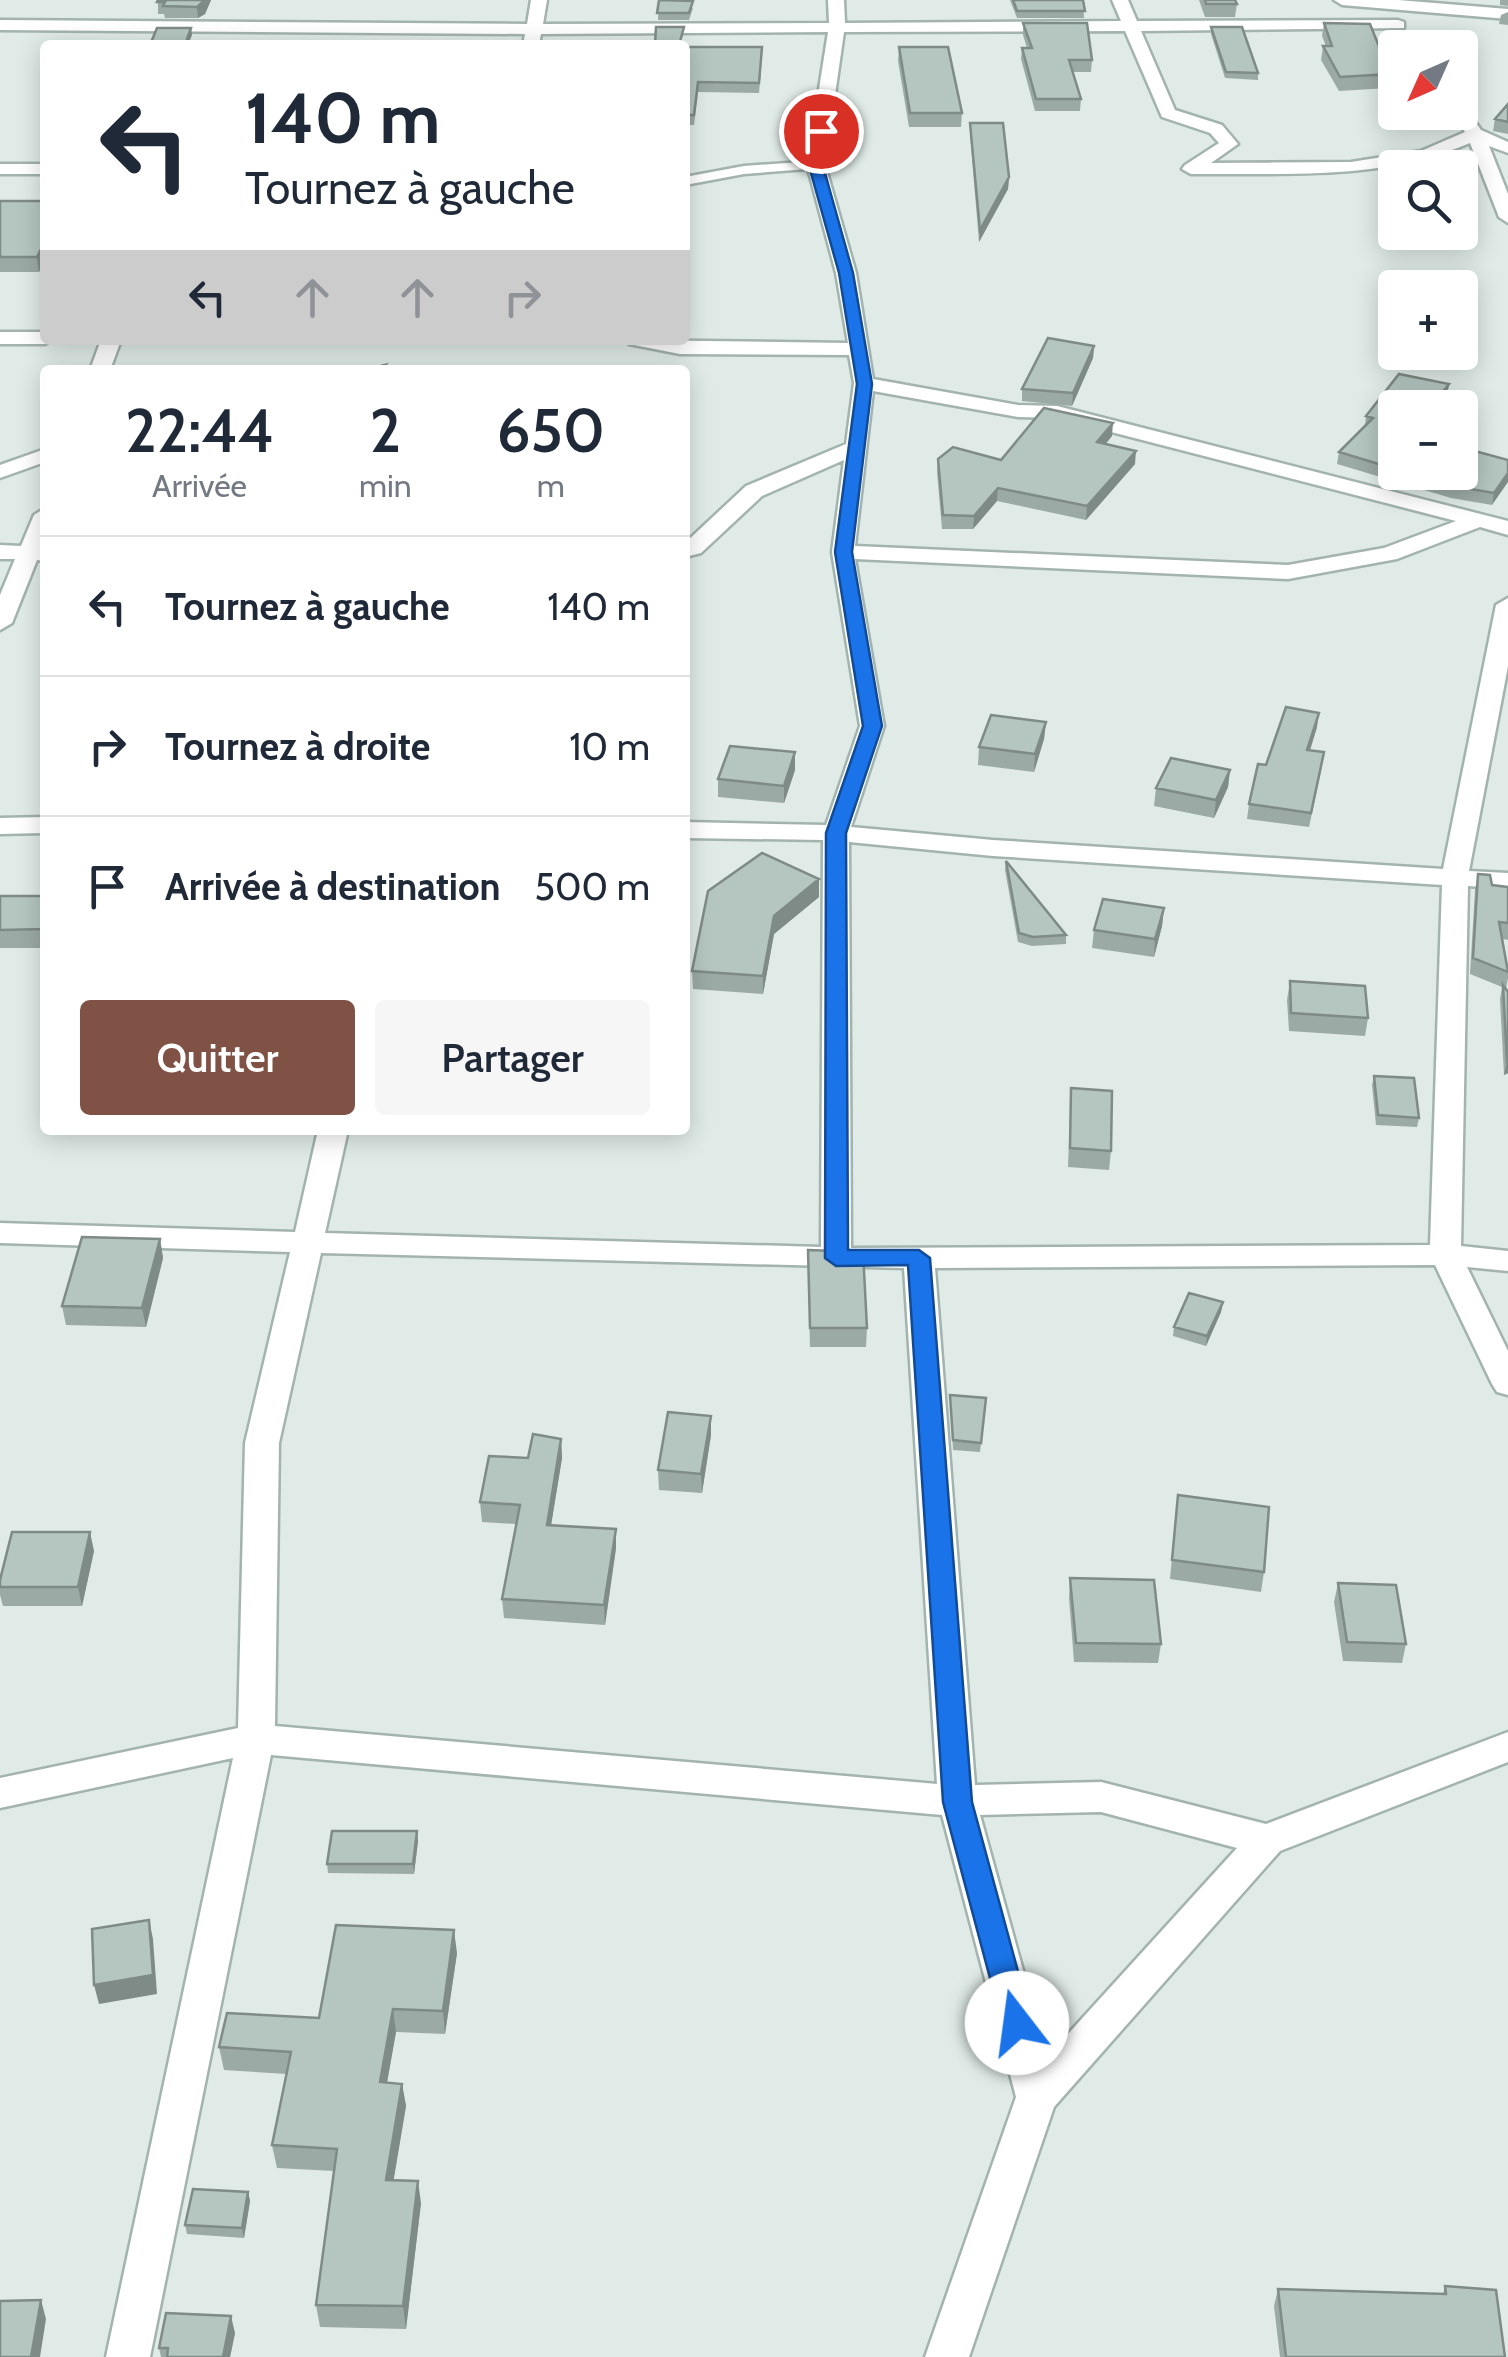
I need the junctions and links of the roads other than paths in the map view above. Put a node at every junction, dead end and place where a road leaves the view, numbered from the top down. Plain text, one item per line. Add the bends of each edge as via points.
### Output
1 (539, 0) edge
2 (836, 0) edge
3 (1120, 0) edge
4 (1342, 0) edge
5 (1388, 3) edge
6 (1508, 14) edge
7 (242, 20) junction
8 (0, 25) edge
9 (1128, 26) junction
10 (837, 28) junction
11 (533, 37) edge
12 (234, 40) edge
13 (1472, 130) edge
14 (1475, 134) junction
15 (1508, 148) edge
16 (816, 166) junction
17 (0, 169) edge
18 (40, 169) edge
19 (690, 179) edge
20 (1508, 218) edge
21 (0, 338) edge
22 (40, 338) edge
23 (664, 345) edge
24 (858, 350) junction
25 (864, 384) junction
26 (857, 447) junction
27 (40, 458) edge
28 (0, 472) edge
29 (1479, 520) junction
30 (1508, 528) edge
31 (690, 549) edge
32 (0, 552) edge
33 (843, 552) junction
34 (37, 553) edge
35 (1508, 605) edge
36 (0, 623) edge
37 (40, 825) edge
38 (0, 826) edge
39 (690, 830) edge
40 (836, 833) junction
41 (1455, 876) junction
42 (1508, 881) edge
43 (332, 1135) edge
44 (0, 1233) edge
45 (305, 1242) junction
46 (1445, 1256) junction
47 (836, 1258) junction
48 (919, 1258) junction
49 (1508, 1261) edge
50 (1508, 1384) edge
51 (256, 1739) junction
52 (1508, 1747) edge
53 (0, 1793) edge
54 (958, 1802) junction
55 (1267, 1840) junction
56 (1037, 2097) junction
57 (128, 2357) edge
58 (947, 2357) edge

1 - 11 street
2 - 10 street
3 - 9 street
4 - 5 street
5 - 6 street
5 - 9 street via 1402,31
7 - 8 street
7 - 11 street
7 - 12 street
9 - 10 street
9 - 14 street via 1168,113 1216,129 1229,144 1191,169 1352,167 1425,156
10 - 11 street
10 - 16 street
13 - 14 street
14 - 15 street
14 - 20 street
16 - 19 lane
16 - 24 street via 846,273
17 - 18 street
21 - 22 street
23 - 24 street
24 - 25 street
25 - 26 street
25 - 29 street via 1057,412
26 - 31 street via 754,492
26 - 33 street
27 - 28 street
29 - 30 street
29 - 33 street via 1389,554 1288,572
32 - 34 street
33 - 40 street via 872,726
34 - 36 street
35 - 41 street
37 - 38 street
39 - 40 street
40 - 41 street
40 - 47 street
41 - 42 street
41 - 46 street
43 - 45 street
44 - 45 street
45 - 47 street
45 - 51 street via 262,1443
46 - 48 street
46 - 49 street
46 - 50 street
47 - 48 street
48 - 54 street
51 - 53 street
51 - 54 street
51 - 57 street
52 - 55 street
54 - 55 street via 1101,1797
54 - 56 street
55 - 56 street
56 - 58 street

